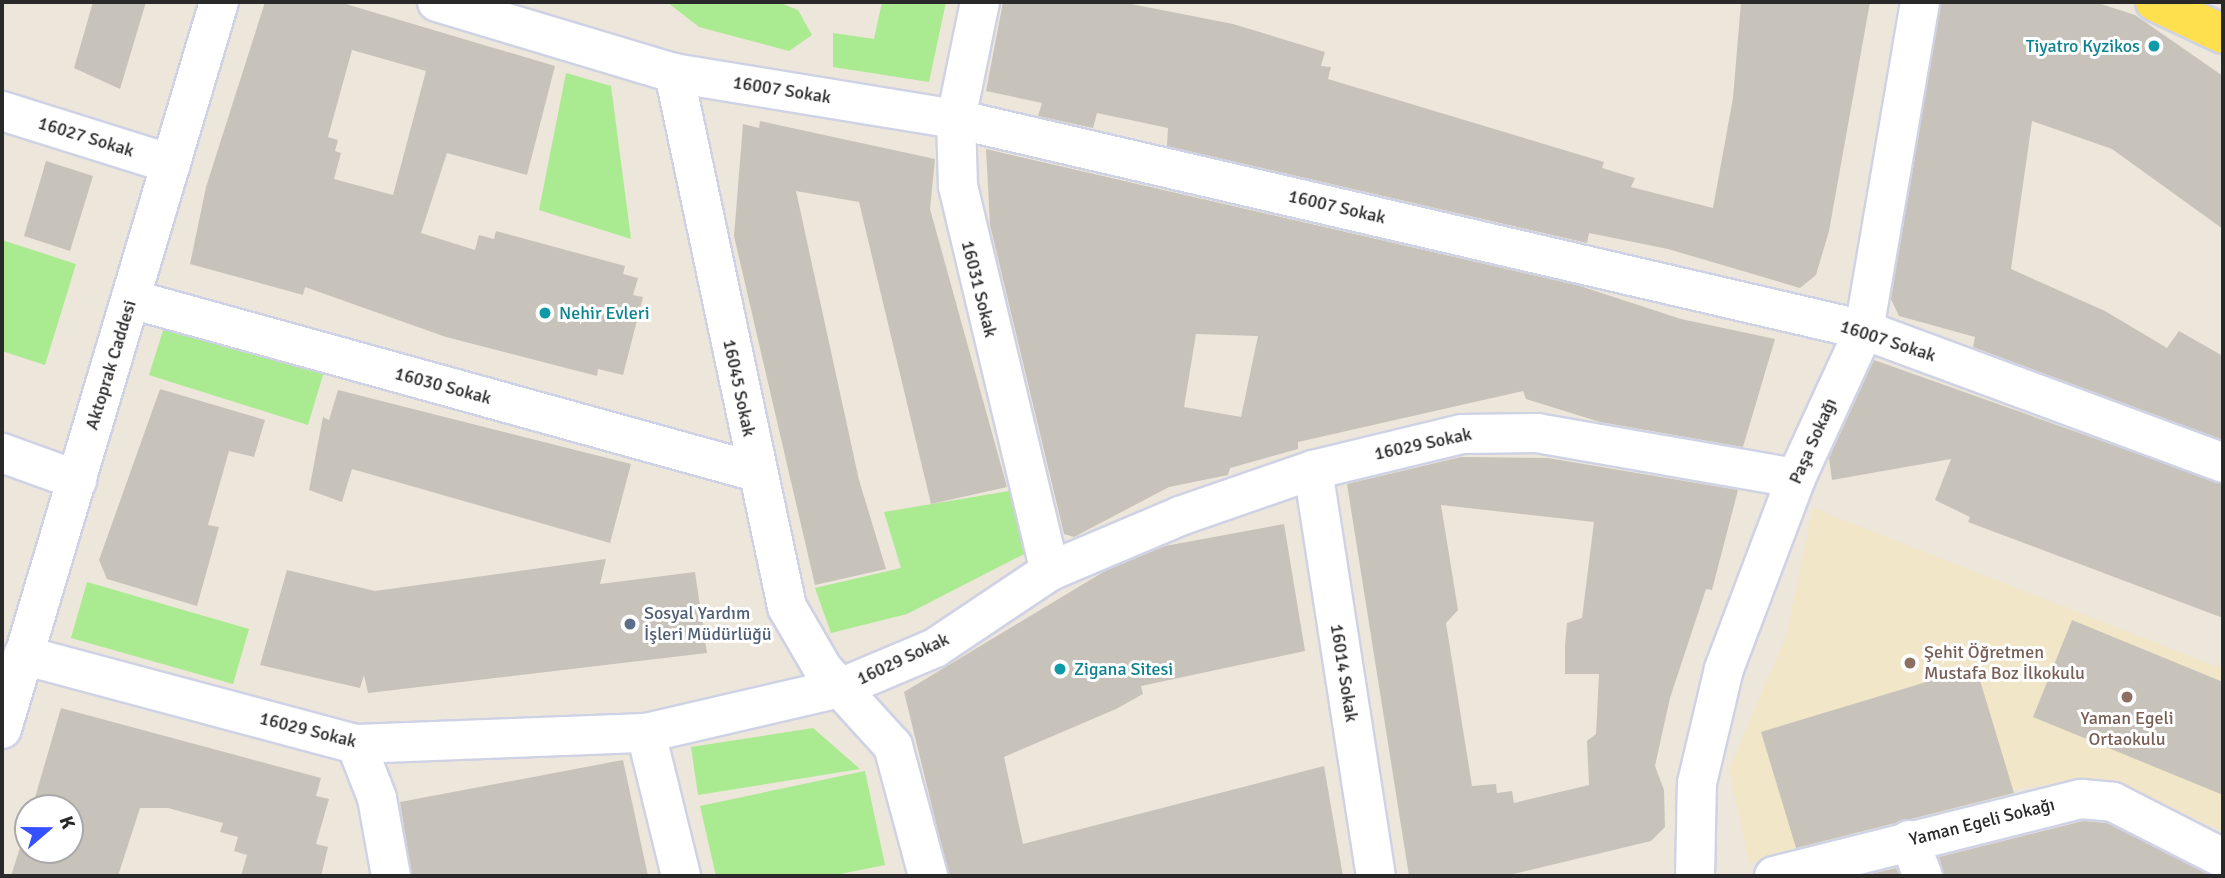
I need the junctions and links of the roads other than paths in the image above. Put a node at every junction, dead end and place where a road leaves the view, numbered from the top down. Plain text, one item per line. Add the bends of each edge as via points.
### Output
1 (219, 2) edge
2 (437, 2) edge
3 (979, 2) edge
4 (1920, 2) edge
5 (2155, 2) edge
6 (2223, 34) edge
7 (674, 73) junction
8 (2, 111) edge
9 (956, 119) junction
10 (171, 164) junction
11 (131, 299) junction
12 (1864, 330) junction
13 (2, 453) edge
14 (2223, 463) edge
15 (1312, 470) junction
16 (756, 472) junction
17 (1796, 478) junction
18 (77, 480) junction
19 (1050, 571) junction
20 (23, 655) junction
21 (840, 688) junction
22 (2, 729) edge
23 (646, 733) junction
24 (356, 744) junction
25 (1909, 840) junction
26 (2223, 858) edge
27 (1689, 875) edge
28 (391, 876) edge
29 (681, 876) edge
30 (928, 876) edge
31 (1376, 876) edge
32 (1774, 876) edge
33 (1923, 876) edge

1 - 10 street, Aktoprak Caddesi
2 - 7 street, 16007 Sokak
3 - 9 street, 16031 Sokak
4 - 12 street, Paşa Sokağı
5 - 6 main road
7 - 9 street, 16007 Sokak
7 - 16 street, 16045 Sokak
8 - 10 street, 16027 Sokak
9 - 12 street, 16007 Sokak
9 - 19 street, 16031 Sokak via 967,241
10 - 11 street, Aktoprak Caddesi
11 - 16 street, 16030 Sokak
11 - 18 street, Aktoprak Caddesi
12 - 14 street, 16007 Sokak
12 - 17 street, Paşa Sokağı
13 - 18 street
15 - 17 street, 16029 Sokak via 1500,429
15 - 19 street, 16029 Sokak
15 - 31 street, 16014 Sokak
16 - 21 street, 16045 Sokak via 787,607
17 - 27 street, Paşa Sokağı via 1724,670 1697,783
18 - 20 street, Aktoprak Caddesi
19 - 21 street, 16029 Sokak via 935,648
20 - 22 street, Aktoprak Caddesi
20 - 24 street, 16029 Sokak
21 - 23 street, 16029 Sokak
21 - 30 street, 16045 Sokak via 893,746
23 - 24 street, 16029 Sokak
23 - 29 street
24 - 28 street via 377,797
25 - 26 street, Yaman Egeli Sokağı via 2081,799 2113,802
25 - 32 street, Yaman Egeli Sokağı
25 - 33 street

